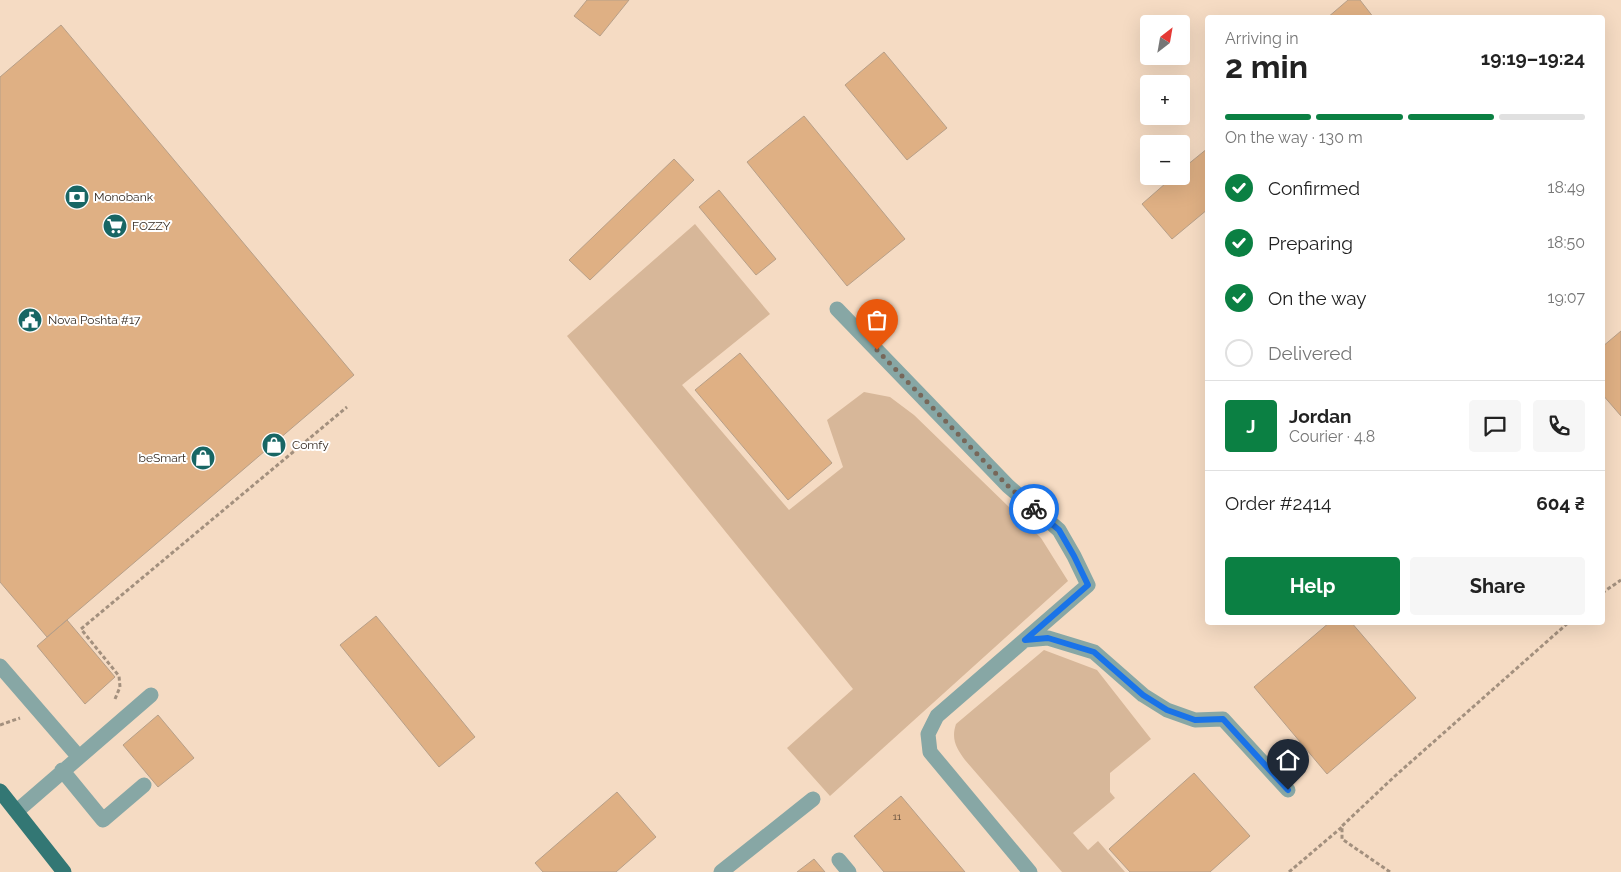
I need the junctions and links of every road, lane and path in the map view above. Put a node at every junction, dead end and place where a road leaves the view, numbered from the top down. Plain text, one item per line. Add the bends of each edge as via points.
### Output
1 (837, 310) dead end
2 (347, 407) dead end
3 (1621, 580) edge
4 (1605, 591) edge
5 (1566, 625) edge
6 (1025, 640) junction
7 (0, 666) edge
8 (151, 695) dead end
9 (114, 699) dead end
10 (78, 756) junction
11 (62, 770) junction
12 (144, 785) dead end
13 (1288, 790) dead end
14 (0, 791) edge
15 (812, 799) dead end
16 (16, 811) junction
17 (1342, 826) junction
18 (839, 860) dead end
19 (64, 872) edge
20 (721, 872) edge
21 (849, 872) edge
22 (1030, 872) edge
23 (1289, 872) edge
24 (1390, 872) edge

1 - 6 lane via 1008,486 1059,530 1074,556 1088,585
2 - 9 path via 82,629 118,676 120,686
3 - 4 path
5 - 17 path
6 - 13 lane via 1048,638 1094,652 1143,695 1167,710 1195,720 1223,719
6 - 22 lane via 937,716 928,734 930,752
7 - 10 lane
8 - 10 lane
10 - 11 lane
11 - 12 lane via 103,820
11 - 16 lane
14 - 16 main road
15 - 20 lane
16 - 19 main road
17 - 23 path
17 - 24 path via 1342,839
18 - 21 lane

